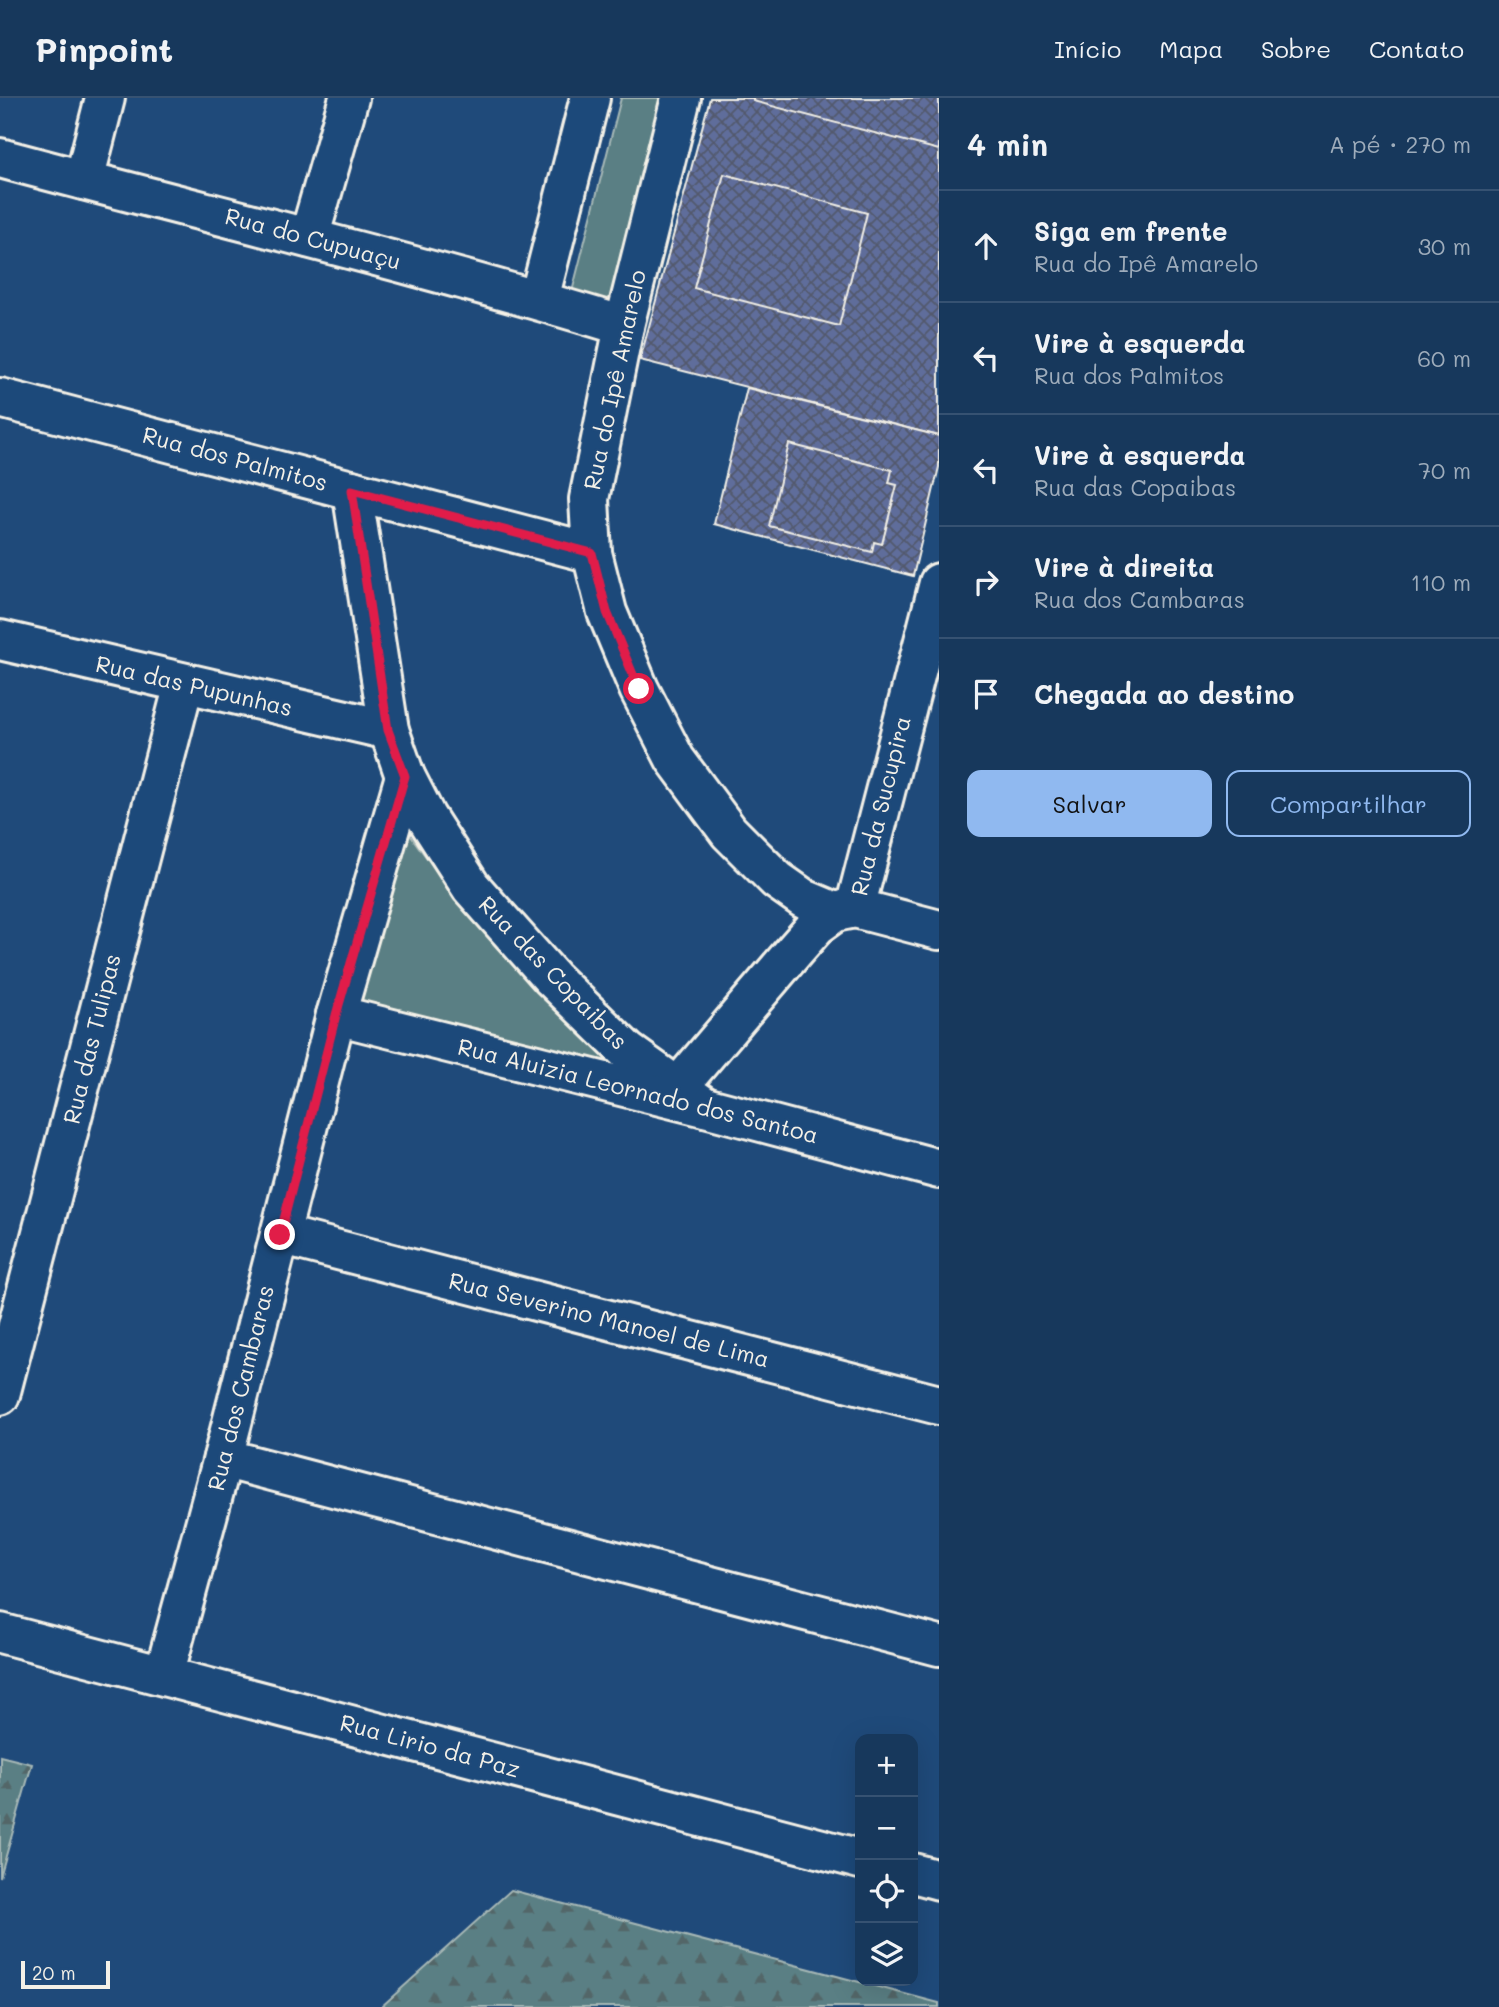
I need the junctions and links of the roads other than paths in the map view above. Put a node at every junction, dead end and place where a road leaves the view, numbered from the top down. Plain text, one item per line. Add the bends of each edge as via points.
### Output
1 (105, 98) edge
2 (349, 98) edge
3 (590, 98) edge
4 (681, 98) edge
5 (0, 158) edge
6 (84, 180) junction
7 (309, 238) junction
8 (538, 299) junction
9 (624, 326) junction
10 (0, 398) edge
11 (352, 490) junction
12 (592, 553) junction
13 (939, 583) edge
14 (0, 640) edge
15 (184, 684) junction
16 (388, 730) junction
17 (405, 776) junction
18 (845, 910) junction
19 (939, 930) edge
20 (336, 1015) junction
21 (692, 1097) junction
22 (939, 1169) edge
23 (280, 1235) junction
24 (0, 1395) edge
25 (939, 1405) edge
26 (223, 1458) junction
27 (0, 1633) edge
28 (939, 1646) edge
29 (164, 1675) junction
30 (855, 1858) edge
31 (918, 1874) edge
32 (939, 1880) edge

1 - 6 street
2 - 7 street
3 - 8 street
4 - 9 street, Rua do Ipê Amarelo
5 - 6 street, Rua do Cupuaçu
6 - 7 street, Rua do Cupuaçu
7 - 8 street, Rua do Cupuaçu
8 - 9 street, Rua do Cupuaçu
9 - 12 street, Rua do Ipê Amarelo via 589,499
10 - 11 street, Rua dos Palmitos
11 - 12 street, Rua dos Palmitos
11 - 16 street, Rua das Copaibas
12 - 18 street, Rua do Ipê Amarelo via 607,612 675,759 729,832 777,880 804,899
13 - 18 street, Rua da Sucupira
14 - 15 street, Rua das Pupunhas
15 - 16 street, Rua das Pupunhas
15 - 24 street, Rua das Tulipas
16 - 17 street, Rua das Copaibas
17 - 20 street, Rua dos Cambaras
17 - 21 street, Rua das Copaibas via 471,887 628,1052
18 - 19 street, Rua do Ipê Amarelo
18 - 21 street, Rua da Sucupira via 817,925 795,950
20 - 21 street, Rua Aluizia Leornado dos Santoa
20 - 23 street, Rua dos Cambaras
21 - 22 street, Rua Aluizia Leornado dos Santoa
23 - 25 street, Rua Severino Manoel de Lima
23 - 26 street, Rua dos Cambaras
26 - 28 street
26 - 29 street, Rua dos Cambaras
27 - 29 street, Rua Lirio da Paz
29 - 30 street, Rua Lirio da Paz
31 - 32 street

